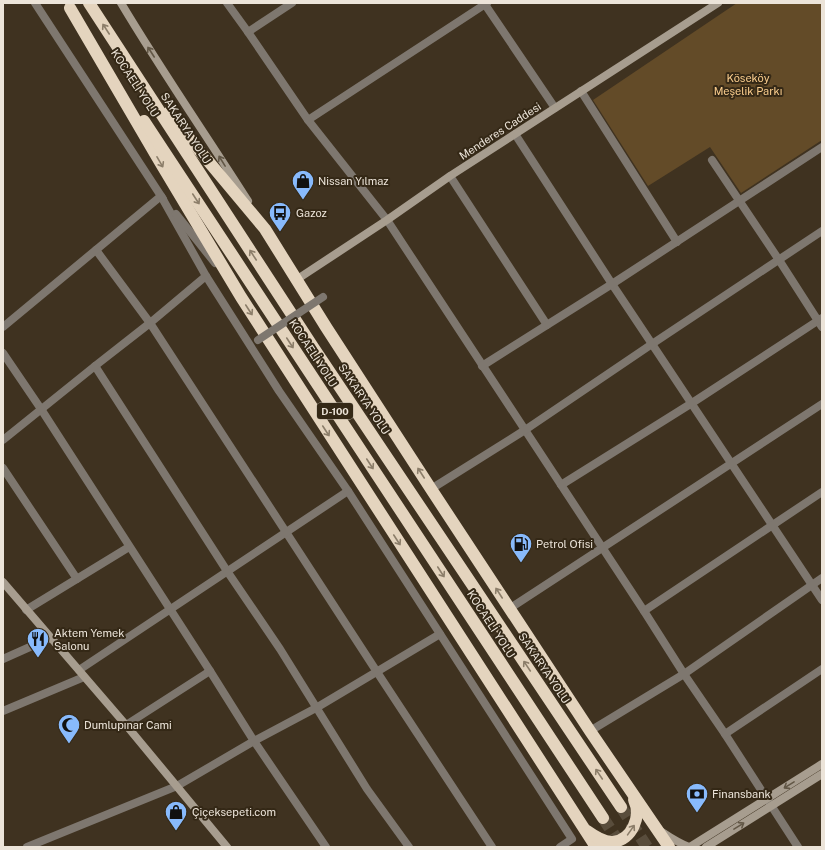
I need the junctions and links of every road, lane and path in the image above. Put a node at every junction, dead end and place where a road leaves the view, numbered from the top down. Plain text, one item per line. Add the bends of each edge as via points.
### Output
1 (35, 3) edge
2 (89, 3) edge
3 (121, 3) edge
4 (227, 3) edge
5 (292, 3) edge
6 (486, 3) edge
7 (718, 3) edge
8 (68, 5) edge
9 (248, 32) junction
10 (133, 71) junction
11 (581, 92) junction
12 (555, 108) junction
13 (308, 120) junction
14 (515, 134) junction
15 (822, 147) edge
16 (712, 160) dead end
17 (450, 176) junction
18 (161, 196) junction
19 (740, 200) junction
20 (387, 220) junction
21 (265, 229) junction
22 (822, 231) edge
23 (677, 242) junction
24 (96, 250) junction
25 (779, 260) junction
26 (206, 276) junction
27 (296, 280) junction
28 (612, 284) junction
29 (233, 285) junction
30 (323, 297) dead end
31 (820, 322) edge
32 (150, 323) junction
33 (547, 325) junction
34 (3, 327) edge
35 (258, 340) dead end
36 (652, 344) junction
37 (3, 353) edge
38 (95, 366) junction
39 (482, 366) junction
40 (692, 403) junction
41 (822, 404) edge
42 (41, 409) junction
43 (525, 430) junction
44 (3, 440) edge
45 (731, 463) junction
46 (3, 468) edge
47 (561, 485) junction
48 (431, 489) junction
49 (348, 491) junction
50 (822, 492) edge
51 (772, 524) junction
52 (286, 532) junction
53 (129, 547) junction
54 (602, 548) junction
55 (227, 571) junction
56 (822, 578) edge
57 (77, 579) junction
58 (3, 582) edge
59 (812, 584) junction
60 (822, 600) edge
61 (510, 609) junction
62 (26, 610) junction
63 (169, 610) junction
64 (644, 611) junction
65 (440, 634) junction
66 (50, 638) junction
67 (3, 658) edge
68 (822, 669) edge
69 (210, 671) junction
70 (377, 672) junction
71 (81, 674) junction
72 (684, 674) junction
73 (316, 708) junction
74 (3, 711) edge
75 (126, 725) junction
76 (590, 730) junction
77 (725, 734) junction
78 (254, 741) junction
79 (822, 764) edge
80 (822, 774) edge
81 (177, 786) junction
82 (628, 786) junction
83 (768, 802) junction
84 (621, 807) tunnel mouth
85 (603, 818) tunnel mouth
86 (654, 826) junction
87 (586, 831) junction
88 (27, 847) edge
89 (227, 847) edge
90 (326, 847) edge
91 (409, 847) edge
92 (492, 847) edge
93 (560, 847) edge
94 (596, 847) edge
95 (668, 847) edge
96 (689, 847) edge
97 (706, 847) edge
98 (798, 847) edge

1 - 18 street
10 -> 2 highway, SAKARYA YOLU / D-100
21 -> 3 main road
4 - 9 street
5 - 9 street
6 - 12 street
6 - 13 street
7 - 11 main road, Menderes Caddesi
8 -> 29 highway
8 -> 85 highway, KOCAELİ YOLU / D-100
9 - 13 street
10 - 21 highway
84 -> 10 highway, SAKARYA YOLU / D-100 via 313,347
11 - 12 main road, Menderes Caddesi
11 - 23 street
12 - 14 main road, Menderes Caddesi
13 - 20 street
14 - 17 main road, Menderes Caddesi
14 - 28 street
15 - 19 street
16 - 19 street
17 - 20 main road, Menderes Caddesi
17 - 33 street
18 - 24 street
18 - 26 street
18 - 29 street
19 - 23 street
19 - 25 street
20 - 27 main road, Menderes Caddesi
20 - 39 street
21 - 27 highway
22 - 25 street
23 - 28 street
24 - 32 street
24 - 34 street
25 - 31 street
25 - 36 street
26 - 32 street
26 - 49 street via 279,391
48 -> 27 highway
28 - 33 street
28 - 36 street
29 -> 87 highway
30 - 35 street, bridge
31 - 40 street
32 - 38 street
32 - 52 street
33 - 39 street
36 - 40 street
36 - 43 street
37 - 42 street
38 - 42 street
38 - 55 street
39 - 43 street
40 - 45 street
40 - 47 street
41 - 45 street
42 - 44 street
42 - 53 street
43 - 47 street
43 - 48 street
45 - 51 street
45 - 54 street
46 - 57 street
47 - 54 street
61 -> 48 highway
49 - 52 street
49 - 65 street
50 - 51 street
51 - 59 street
51 - 64 street
52 - 55 street
52 - 70 street
53 - 57 street
53 - 63 street
54 - 61 street
54 - 64 street
55 - 63 street
55 - 73 street
56 - 59 street
57 - 62 street
58 - 62 main road
59 - 60 street
59 - 72 street
61 - 76 highway
62 - 66 main road
63 - 69 street
63 - 71 street
64 - 72 street
65 - 70 street
65 - 93 street via 572,839
66 - 67 street
66 - 71 main road
68 - 77 street
69 - 75 street
69 - 78 street
70 - 73 street
70 - 92 street
71 - 74 street
71 - 75 main road
72 - 76 street
72 - 77 street
73 - 78 street
73 - 91 street via 367,790
75 - 81 main road
76 - 82 highway
77 - 83 street
78 - 81 street
78 - 90 street
79 -> 83 main road
80 - 83 main road
81 - 88 street
81 - 89 main road
82 - 86 highway
87 -> 82 highway via 599,839 613,842 632,831 637,813 636,803
83 - 96 main road
97 -> 83 main road
83 - 98 street
86 - 95 highway
86 - 96 main road via 680,844
87 - 94 highway

